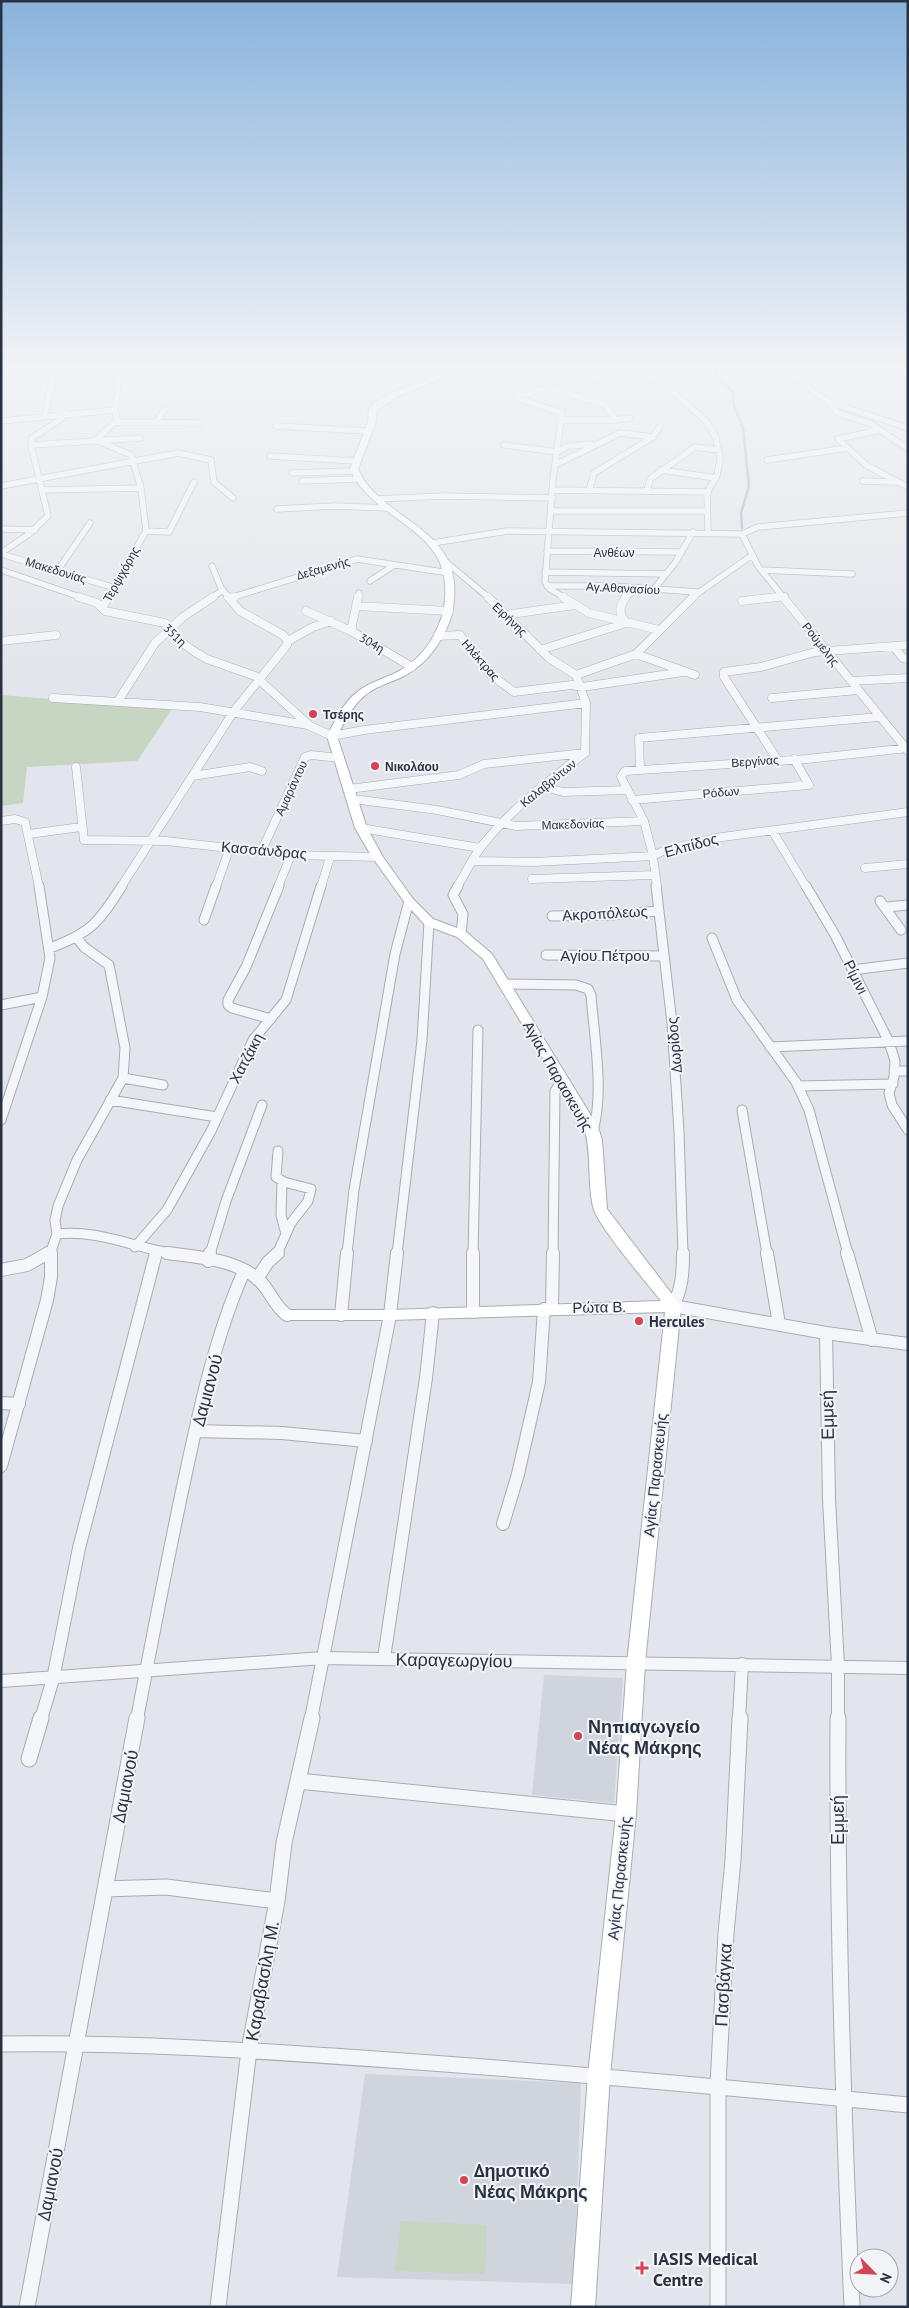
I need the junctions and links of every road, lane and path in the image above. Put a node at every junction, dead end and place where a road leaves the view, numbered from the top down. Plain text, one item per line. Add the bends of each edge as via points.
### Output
1 (38, 477) edge
2 (56, 477) edge
3 (87, 477) edge
4 (138, 477) edge
5 (213, 477) edge
6 (323, 477) edge
7 (361, 477) edge
8 (554, 477) edge
9 (593, 477) edge
10 (654, 477) edge
11 (707, 477) edge
12 (887, 477) edge
13 (716, 478) joint
14 (39, 480) junction
15 (302, 481) dead end
16 (862, 481) dead end
17 (194, 482) dead end
18 (897, 482) junction
19 (1, 486) edge
20 (908, 487) edge
21 (90, 488) junction
22 (141, 488) junction
23 (42, 490) junction
24 (589, 491) junction
25 (647, 491) junction
26 (708, 492) junction
27 (553, 494) junction
28 (233, 498) dead end
29 (377, 499) junction
30 (389, 508) junction
31 (277, 509) dead end
32 (552, 511) junction
33 (707, 511) junction
34 (908, 513) edge
35 (90, 523) dead end
36 (1, 529) edge
37 (35, 530) junction
38 (550, 530) junction
39 (146, 531) junction
40 (693, 532) junction
41 (708, 532) junction
42 (742, 534) junction
43 (433, 543) junction
44 (547, 551) junction
45 (682, 552) junction
46 (1, 553) edge
47 (751, 556) junction
48 (445, 561) junction
49 (212, 566) dead end
50 (393, 566) junction
51 (1, 570) edge
52 (56, 570) junction
53 (761, 570) junction
54 (546, 572) junction
55 (449, 573) junction
56 (666, 574) junction
57 (852, 574) dead end
58 (28, 579) junction
59 (370, 581) dead end
60 (547, 586) junction
61 (112, 587) junction
62 (638, 588) junction
63 (223, 590) junction
64 (654, 590) junction
65 (698, 592) junction
66 (359, 593) dead end
67 (784, 596) junction
68 (230, 598) junction
69 (742, 601) dead end
70 (575, 605) junction
71 (356, 606) junction
72 (103, 608) junction
73 (306, 611) dead end
74 (449, 611) junction
75 (505, 615) junction
76 (620, 616) junction
77 (331, 620) junction
78 (627, 622) junction
79 (664, 624) junction
80 (169, 629) junction
81 (659, 630) junction
82 (352, 631) junction
83 (56, 635) dead end
84 (438, 636) junction
85 (1, 641) edge
86 (288, 641) junction
87 (908, 645) edge
88 (893, 646) junction
89 (540, 650) junction
90 (828, 653) junction
91 (636, 654) junction
92 (908, 659) edge
93 (412, 667) junction
94 (683, 672) junction
95 (576, 675) junction
96 (695, 675) dead end
97 (908, 678) edge
98 (258, 679) junction
99 (852, 681) junction
100 (582, 687) junction
101 (858, 690) junction
102 (53, 698) dead end
103 (772, 698) dead end
104 (118, 701) junction
105 (586, 703) junction
106 (234, 711) junction
107 (879, 717) junction
108 (310, 726) junction
109 (757, 728) junction
110 (332, 736) junction
111 (907, 749) edge
112 (585, 753) junction
113 (340, 758) junction
114 (777, 759) junction
115 (794, 759) junction
116 (76, 767) dead end
117 (640, 769) junction
118 (262, 771) dead end
119 (193, 776) junction
120 (541, 786) junction
121 (627, 790) junction
122 (351, 794) junction
123 (632, 800) junction
124 (908, 812) edge
125 (1, 821) edge
126 (644, 821) junction
127 (502, 823) junction
128 (81, 827) junction
129 (361, 828) junction
130 (773, 832) junction
131 (29, 834) junction
132 (151, 842) junction
133 (230, 847) junction
134 (480, 848) junction
135 (261, 852) junction
136 (290, 855) junction
137 (653, 856) junction
138 (330, 857) junction
139 (378, 857) junction
140 (473, 860) junction
141 (908, 864) edge
142 (865, 868) dead end
143 (654, 875) junction
144 (532, 879) dead end
145 (409, 901) junction
146 (908, 905) edge
147 (658, 911) junction
148 (552, 916) dead end
149 (204, 920) dead end
150 (430, 922) junction
151 (901, 930) dead end
152 (461, 934) junction
153 (77, 938) junction
154 (712, 938) dead end
155 (50, 948) junction
156 (546, 955) dead end
157 (663, 956) junction
158 (908, 963) edge
159 (852, 970) junction
160 (504, 984) junction
161 (42, 997) junction
162 (1, 1005) edge
163 (271, 1019) junction
164 (478, 1030) dead end
165 (908, 1041) edge
166 (889, 1042) junction
167 (770, 1047) junction
168 (894, 1071) junction
169 (908, 1071) edge
170 (123, 1078) junction
171 (563, 1080) junction
172 (893, 1084) junction
173 (163, 1085) dead end
174 (798, 1086) junction
175 (110, 1100) junction
176 (262, 1105) dead end
177 (742, 1110) dead end
178 (217, 1117) junction
179 (1, 1120) edge
180 (908, 1130) edge
181 (592, 1134) junction
182 (278, 1151) dead end
183 (282, 1182) junction
184 (57, 1234) junction
185 (286, 1234) junction
186 (136, 1247) junction
187 (51, 1251) junction
188 (156, 1252) junction
189 (208, 1260) junction
190 (1, 1270) edge
191 (244, 1271) junction
192 (257, 1279) junction
193 (673, 1306) junction
194 (548, 1308) junction
195 (472, 1312) junction
196 (433, 1313) junction
197 (287, 1315) joint
198 (341, 1315) junction
199 (390, 1315) junction
200 (779, 1324) junction
201 (826, 1333) junction
202 (872, 1340) junction
203 (908, 1344) edge
204 (1, 1403) edge
205 (19, 1404) junction
206 (196, 1431) junction
207 (366, 1441) junction
208 (1, 1466) edge
209 (503, 1524) dead end
210 (323, 1658) junction
211 (384, 1658) junction
212 (636, 1663) junction
213 (742, 1664) junction
214 (838, 1666) junction
215 (908, 1668) edge
216 (146, 1670) junction
217 (53, 1679) junction
218 (1, 1681) edge
219 (29, 1759) dead end
220 (298, 1781) junction
221 (626, 1814) junction
222 (105, 1889) junction
223 (277, 1900) junction
224 (77, 2043) junction
225 (1, 2044) edge
226 (249, 2050) junction
227 (599, 2075) junction
228 (718, 2085) junction
229 (842, 2100) junction
230 (908, 2105) edge
231 (27, 2307) edge
232 (218, 2307) edge
233 (583, 2307) edge
234 (718, 2307) edge
235 (852, 2307) edge

1 - 14 street
2 - 14 street
3 - 21 street
4 - 22 street, Τερψιχόρης
5 - 28 street via 215,484
6 - 15 street
7 - 29 street
8 - 27 street
9 - 24 street
10 - 25 street via 648,482
11 - 13 street
12 - 18 street
13 - 26 street
14 - 19 street
14 - 23 street
16 - 18 street
17 - 39 street via 169,532
18 - 20 street
21 - 22 street
21 - 23 street
22 - 39 street, Τερψιχόρης
23 - 37 street via 48,516
24 - 25 street
24 - 27 street
25 - 26 street
26 - 33 street
27 - 29 street
27 - 32 street
29 - 30 street
30 - 31 street
30 - 43 street
32 - 33 street
32 - 38 street
33 - 41 street
34 - 42 street via 758,527
35 - 52 street
36 - 37 street
37 - 46 street
38 - 40 street
38 - 43 street via 502,532
38 - 44 street
39 - 61 street, Τερψιχόρης
40 - 41 street
40 - 45 street
41 - 42 street
42 - 47 street, Ρούμελης
43 - 48 street
44 - 45 street, Ανθέων
44 - 54 street
45 - 56 street
46 - 52 street, Μακεδονίας
47 - 53 street, Ρούμελης
47 - 65 street
48 - 55 street
48 - 75 street, Ειρήνης
49 - 63 street
50 - 55 street, Δεξαμενής
50 - 59 street
50 - 68 street, Δεξαμενής via 351,559
51 - 58 street, 351η
52 - 58 street
52 - 61 street, Μακεδονίας
53 - 57 street
53 - 67 street, Ρούμελης
54 - 56 street
54 - 60 street
55 - 74 street via 452,592
56 - 64 street
58 - 72 street, 351η
60 - 62 street, Αγ.Αθανασίου
60 - 70 street
61 - 72 street, Τερψιχόρης
62 - 64 street, Αγ.Αθανασίου
62 - 76 street via 625,597
63 - 68 street
63 - 80 street
64 - 65 street, Αγ.Αθανασίου
65 - 79 street
66 - 71 street
67 - 69 street
67 - 90 street, Ρούμελης
68 - 86 street via 240,612 272,628
70 - 75 street
70 - 78 street via 589,613
71 - 74 street
71 - 82 street
72 - 80 street, 351η via 108,612 160,621
73 - 77 street, 304η
74 - 84 street
75 - 89 street, Ειρήνης
76 - 78 street
76 - 79 street
77 - 82 street, 304η
77 - 86 street
78 - 81 street
78 - 89 street
79 - 81 street
80 - 98 street, 351η via 177,639 207,659
80 - 104 street via 148,652
81 - 91 street
82 - 93 street, 304η
83 - 85 street
84 - 93 street
84 - 100 street, Ηλέκτρας via 460,635 509,690
86 - 98 street
87 - 88 street
88 - 90 street
88 - 92 street via 903,658
89 - 95 street, Ειρήνης via 562,669
90 - 99 street, Ρούμελης
90 - 109 street via 815,652 761,667 724,672 724,677
91 - 94 street
91 - 95 street
93 - 110 street via 360,694
94 - 96 street
94 - 100 street
95 - 100 street, Καλαβρύτων
97 - 99 street
98 - 106 street
98 - 108 street, 351η
99 - 101 street, Ρούμελης
100 - 105 street, Καλαβρύτων
101 - 103 street
101 - 107 street, Ρούμελης
102 - 104 street
104 - 106 street
105 - 110 street via 389,726
105 - 112 street, Καλαβρύτων
106 - 108 street
106 - 119 street
107 - 109 street
107 - 111 street, Ρούμελης
108 - 110 street, 351η
109 - 114 street
109 - 117 street via 639,738
110 - 113 street, Αγίας Παρασκευής
111 - 115 street, Βεργίνας
112 - 120 street, Καλαβρύτων
112 - 122 street via 484,764 459,775
113 - 122 street, Αγίας Παρασκευής
113 - 135 street, Αμαράντου via 307,756
114 - 115 street, Βεργίνας
114 - 117 street, Βεργίνας
115 - 123 street, Ρόδων via 809,785
116 - 128 street
117 - 121 street, Βεργίνας via 622,773
118 - 119 street via 250,767
119 - 132 street
120 - 121 street via 563,792
120 - 127 street, Καλαβρύτων
121 - 123 street, Δωρίδος
122 - 127 street, Μακεδονίας
122 - 129 street, Αγίας Παρασκευής
123 - 126 street, Δωρίδος
124 - 130 street, Ελπίδος
125 - 131 street via 15,818 25,822
126 - 127 street, Μακεδονίας via 520,826
126 - 137 street, Δωρίδος
127 - 134 street, Καλαβρύτων
128 - 131 street
128 - 132 street, Κασσάνδρας via 84,840
129 - 134 street
129 - 139 street, Αγίας Παρασκευής
130 - 137 street, Ελπίδος via 715,838
130 - 159 street, Ρίμινι via 835,935
131 - 155 street
132 - 133 street, Κασσάνδρας
132 - 153 street via 102,917
133 - 135 street, Κασσάνδρας
133 - 149 street
134 - 140 street, Καλαβρύτων
135 - 136 street, Κασσάνδρας
136 - 138 street, Κασσάνδρας
136 - 163 street via 246,967 228,1000 232,1008
137 - 140 street, Ελπίδος via 534,862
137 - 143 street, Δωρίδος
138 - 139 street, Κασσάνδρας
138 - 163 street, Χατζάκη via 286,1000
139 - 145 street, Αγίας Παρασκευής
140 - 152 street, Καλαβρύτων via 453,895 464,910 465,923
141 - 142 street
143 - 144 street
143 - 147 street, Δωρίδος
145 - 150 street, Αγίας Παρασκευής
145 - 198 street via 397,945 354,1190
146 - 151 street via 883,904
147 - 148 street, Ακροπόλεως
147 - 157 street, Δωρίδος
150 - 152 street, Αγίας Παρασκευής
150 - 199 street, Καραβασίλη Μ. via 422,1040
152 - 160 street, Αγίας Παρασκευής via 488,957
153 - 155 street
153 - 170 street via 85,950 109,965 125,1048
154 - 167 street via 737,1000
155 - 161 street via 48,978
156 - 157 street, Αγίου Πέτρου
157 - 193 street, Δωρίδος via 672,1023 679,1132 683,1269
158 - 159 street
159 - 166 street, Ρίμινι
160 - 171 street, Αγίας Παρασκευής
160 - 181 street via 576,985 588,989 598,1101
161 - 162 street
161 - 179 street
163 - 178 street, Χατζάκη via 253,1040
164 - 195 street via 472,1187
165 - 166 street
166 - 167 street
166 - 168 street, Ρίμινι via 895,1060
167 - 174 street
168 - 169 street
168 - 172 street, Ρίμινι
170 - 173 street
170 - 175 street
171 - 181 street, Αγίας Παρασκευής via 587,1119
171 - 194 street via 555,1091
172 - 174 street
172 - 180 street, Ρίμινι via 889,1093 892,1106
174 - 202 street via 809,1110
175 - 178 street
175 - 184 street via 76,1160 55,1220
176 - 189 street
177 - 200 street
178 - 186 street, Χατζάκη via 167,1210
181 - 193 street, Αγίας Παρασκευής via 600,1209
182 - 183 street via 275,1171
183 - 185 street via 279,1209
183 - 185 street via 303,1185 311,1190 308,1201
184 - 186 street via 69,1231 99,1235
184 - 187 street
185 - 192 street via 280,1251
186 - 188 street
187 - 190 street via 26,1265
187 - 205 street via 47,1300
188 - 189 street
188 - 217 street via 79,1548
189 - 191 street
191 - 192 street
191 - 206 street, Δαμιανού via 229,1305
192 - 197 street via 279,1310
193 - 194 street, Ρώτα Β.
193 - 200 street, Ρώτα Β.
193 - 212 street, Αγίας Παρασκευής
194 - 195 street, Ρώτα Β.
194 - 209 street via 539,1382
195 - 196 street, Ρώτα Β.
196 - 199 street, Ρώτα Β.
196 - 211 street
197 - 198 street, Ρώτα Β.
198 - 199 street, Ρώτα Β.
199 - 207 street, Καραβασίλη Μ.
200 - 201 street, Ρώτα Β.
201 - 202 street, Ρώτα Β.
201 - 214 street, Εμμεή via 828,1499
202 - 203 street, Ρώτα Β.
204 - 205 street
205 - 208 street
206 - 207 street via 282,1433
206 - 216 street, Δαμιανού
207 - 210 street, Καραβασίλη Μ.
210 - 211 street, Καραγεωργίου
210 - 216 street, Καραγεωργίου
210 - 220 street, Καραβασίλη Μ.
211 - 212 street, Καραγεωργίου
212 - 213 street, Καραγεωργίου
212 - 221 street, Αγίας Παρασκευής
213 - 214 street, Καραγεωργίου
213 - 228 street, Πασβάγκα
214 - 215 street, Καραγεωργίου
214 - 229 street, Εμμεή via 837,1880
216 - 217 street, Καραγεωργίου
216 - 222 street, Δαμιανού
217 - 218 street, Καραγεωργίου
217 - 219 street
220 - 221 street
220 - 223 street, Καραβασίλη Μ. via 284,1843
221 - 227 street, Αγίας Παρασκευής
222 - 223 street via 166,1887
222 - 224 street, Δαμιανού
223 - 226 street, Καραβασίλη Μ.
224 - 225 street
224 - 226 street
224 - 231 street, Δαμιανού
226 - 227 street
226 - 232 street, Καραβασίλη Μ.
227 - 228 street
227 - 233 street, Αγίας Παρασκευής
228 - 229 street
228 - 234 street, Πασβάγκα
229 - 230 street
229 - 235 street, Εμμεή

